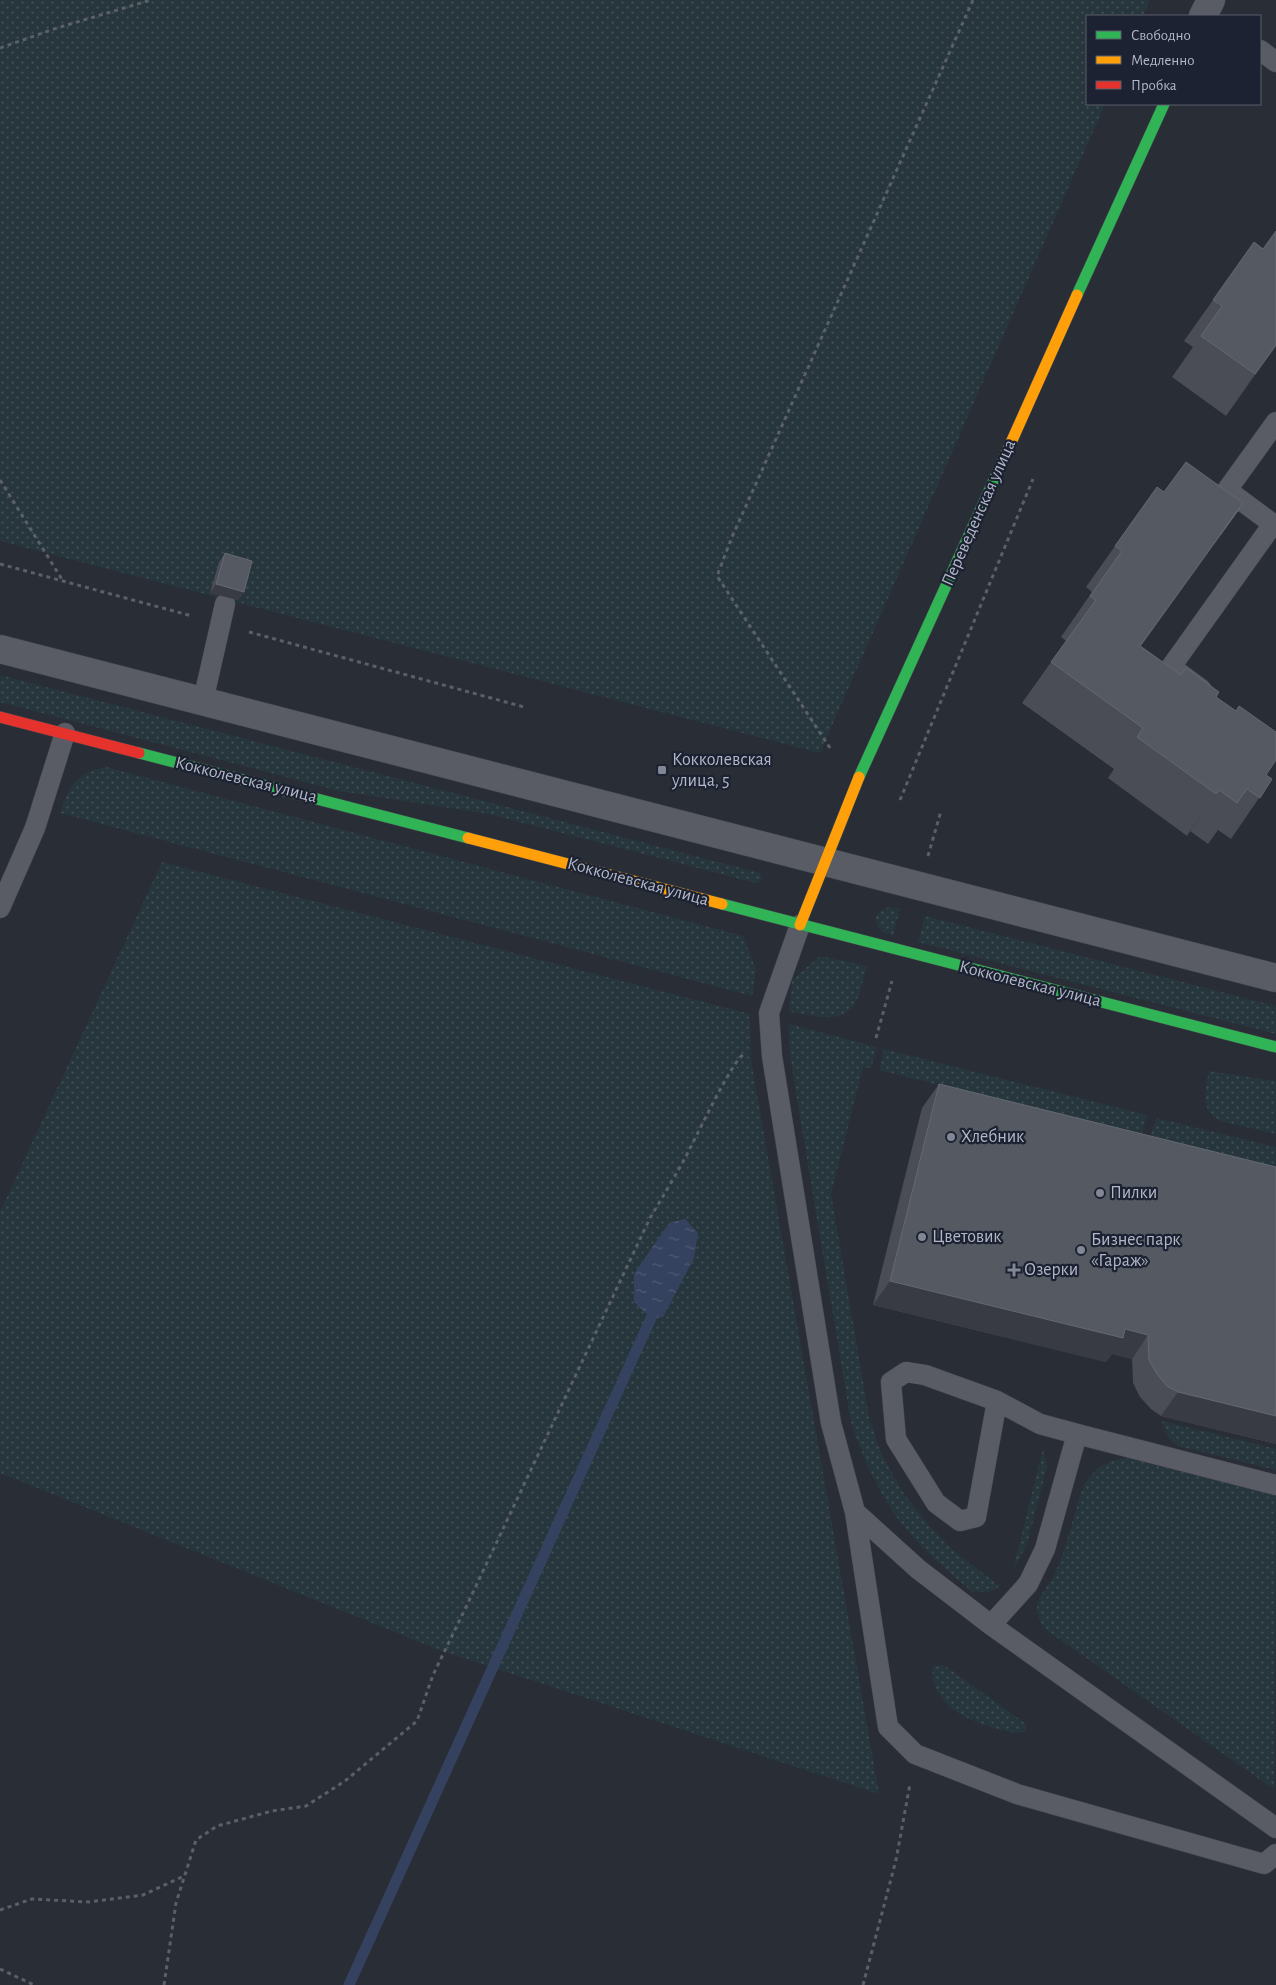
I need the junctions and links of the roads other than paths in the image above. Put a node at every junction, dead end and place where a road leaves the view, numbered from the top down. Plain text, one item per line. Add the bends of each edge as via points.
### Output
1 (1261, 51) edge
2 (1276, 62) edge
3 (1164, 105) edge
4 (1276, 422) edge
5 (1275, 525) edge
6 (225, 604) dead end
7 (0, 649) edge
8 (203, 701) junction
9 (1219, 702) edge
10 (0, 717) edge
11 (65, 734) junction
12 (825, 864) junction
13 (0, 908) edge
14 (800, 925) junction
15 (1276, 978) edge
16 (1276, 1047) edge
17 (997, 1401) junction
18 (1076, 1434) junction
19 (1276, 1485) edge
20 (855, 1512) junction
21 (991, 1625) junction
22 (1276, 1828) edge
23 (1276, 1854) edge

1 - 2 lane
3 - 12 street, Переведенская улица via 857,780
4 - 5 lane via 1227,490
5 - 9 lane via 1171,667
6 - 8 lane
7 - 8 street
8 - 12 street
10 - 11 street, Кокколевская улица
11 - 13 lane via 35,828
11 - 14 street, Кокколевская улица
12 - 14 street, Переведенская улица
12 - 15 street
14 - 16 street, Кокколевская улица
14 - 20 lane via 769,1014 772,1056 831,1423
17 - 17 lane via 925,1374 906,1372 891,1382 896,1438 936,1503 960,1521 976,1517
17 - 18 lane via 1040,1424
18 - 19 lane
18 - 21 lane via 1044,1549 1028,1584
20 - 21 lane via 918,1569
20 - 23 lane via 888,1727 915,1754 1017,1794 1264,1864
21 - 22 lane

